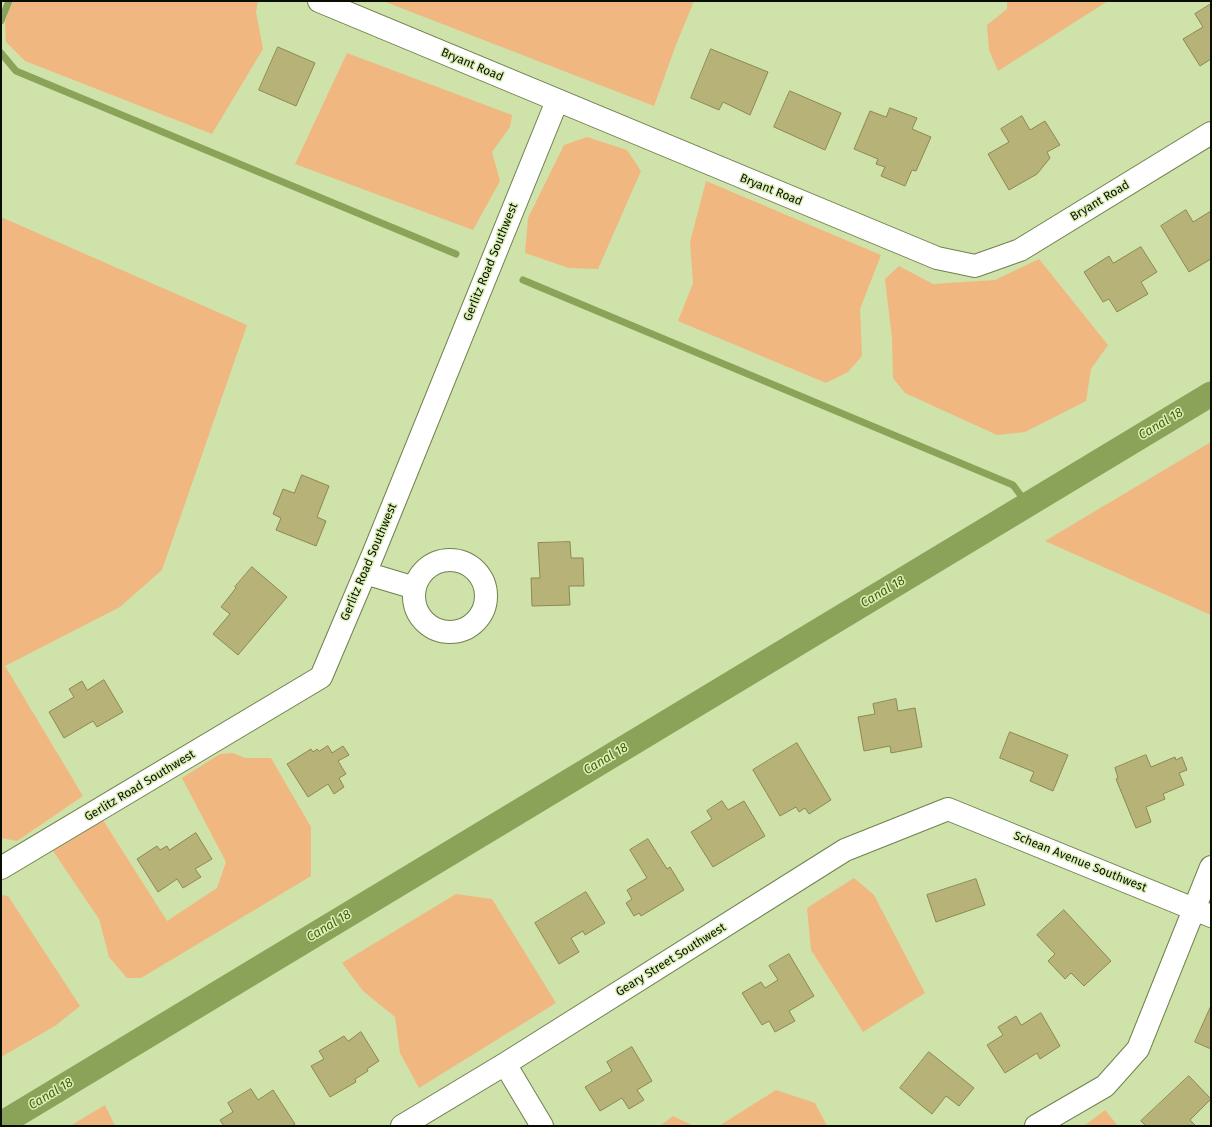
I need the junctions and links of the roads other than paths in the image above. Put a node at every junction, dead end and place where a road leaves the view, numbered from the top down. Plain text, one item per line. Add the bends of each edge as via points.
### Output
1 (319, 1) edge
2 (557, 101) junction
3 (1211, 133) edge
4 (365, 574) junction
5 (415, 588) dead end
6 (948, 809) joint
7 (1, 868) edge
8 (1211, 868) edge
9 (1202, 912) edge
10 (505, 1064) junction
11 (402, 1126) edge
12 (542, 1126) edge
13 (1036, 1126) edge

1 - 2 street, Bryant Road
2 - 3 street, Bryant Road via 937,258 975,266 1020,250
2 - 4 street, Gerlitz Road Southwest
4 - 5 street
4 - 7 street, Gerlitz Road Southwest via 321,677
6 - 9 street, Schean Avenue Southwest
6 - 10 street, Geary Street Southwest via 845,850
8 - 9 street
9 - 13 street via 1138,1049 1105,1086
10 - 11 street, Geary Street Southwest
10 - 12 street

